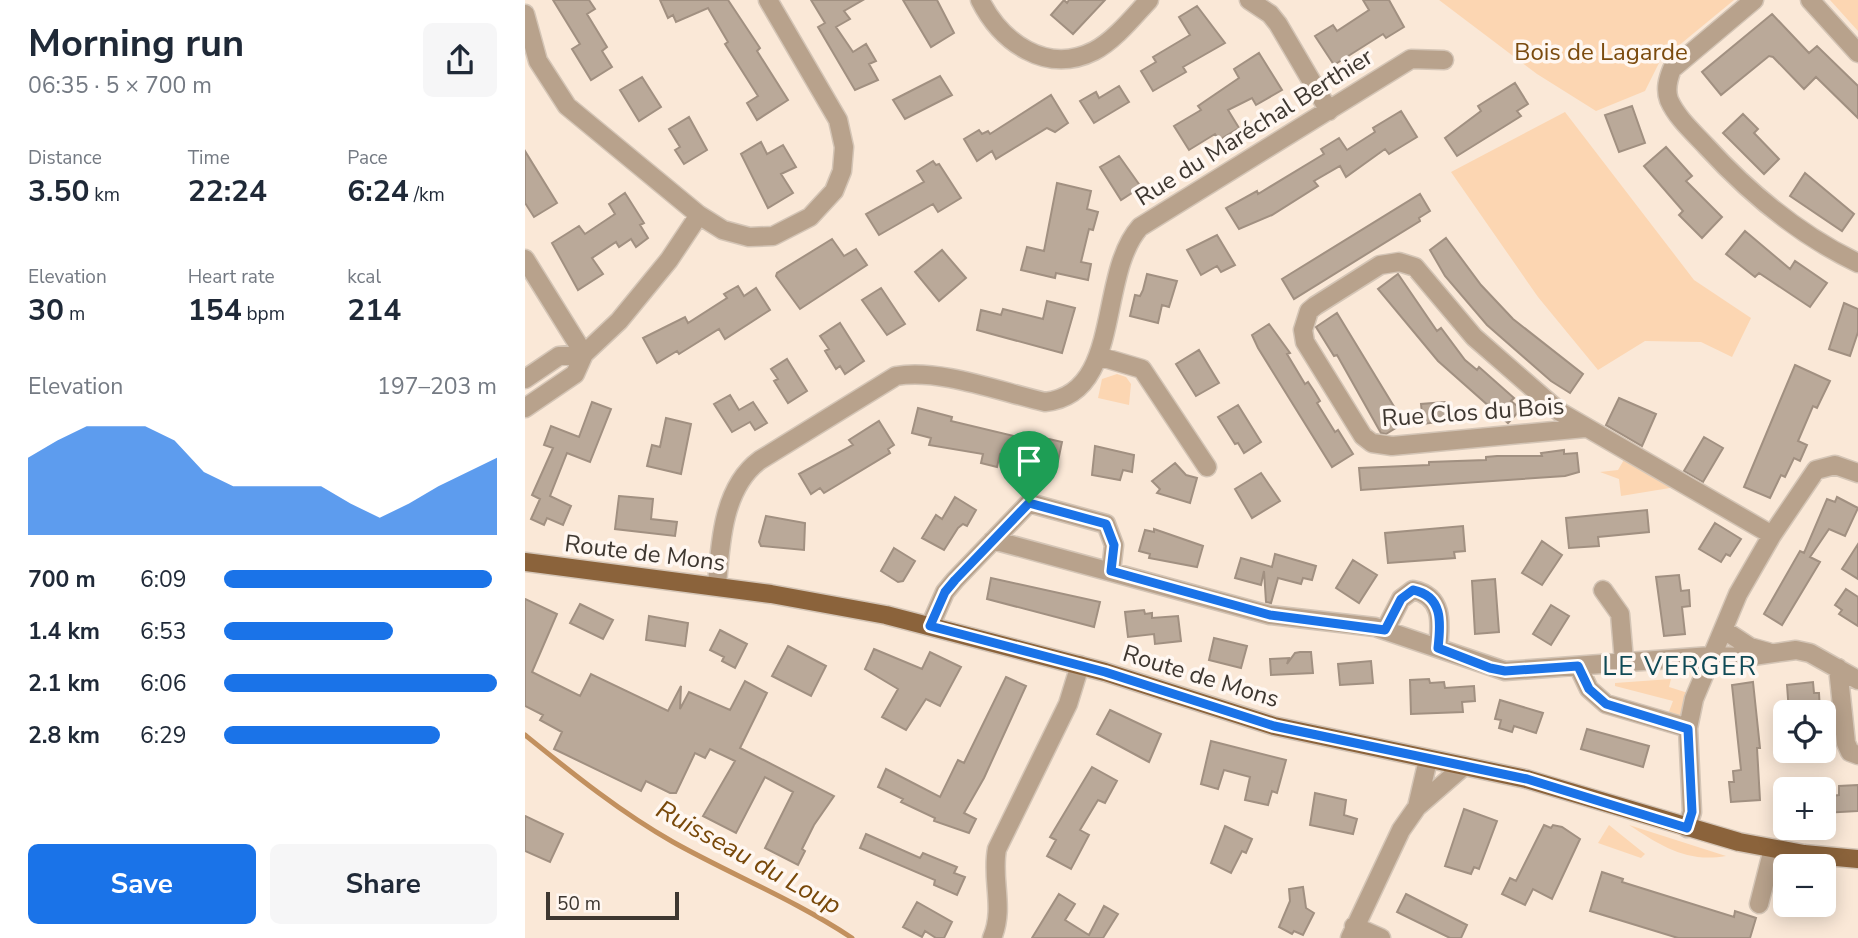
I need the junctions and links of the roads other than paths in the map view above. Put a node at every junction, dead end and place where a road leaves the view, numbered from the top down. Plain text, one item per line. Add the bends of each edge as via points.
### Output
1 (768, 0) edge
2 (980, 0) edge
3 (1149, 0) edge
4 (1249, 0) edge
5 (1754, 0) edge
6 (1810, 0) edge
7 (525, 14) edge
8 (1858, 53) edge
9 (1444, 60) dead end
10 (1329, 111) junction
11 (699, 215) junction
12 (525, 259) edge
13 (1858, 263) edge
14 (584, 354) junction
15 (1098, 356) junction
16 (525, 379) edge
17 (525, 408) edge
18 (1585, 428) junction
19 (1207, 467) dead end
20 (1858, 472) edge
21 (1772, 535) junction
22 (993, 540) junction
23 (525, 562) edge
24 (1111, 571) junction
25 (717, 586) junction
26 (1603, 590) dead end
27 (930, 626) junction
28 (1385, 630) junction
29 (1724, 630) junction
30 (1438, 648) junction
31 (1767, 652) junction
32 (1711, 656) junction
33 (1624, 661) junction
34 (1080, 665) junction
35 (1578, 666) junction
36 (1838, 668) junction
37 (1858, 680) edge
38 (1688, 729) junction
39 (1858, 755) edge
40 (1428, 760) junction
41 (1464, 766) junction
42 (1417, 807) junction
43 (1687, 828) junction
44 (1773, 849) junction
45 (1858, 859) edge
46 (1759, 904) dead end
47 (1352, 932) edge
48 (992, 938) edge
49 (1381, 938) edge

1 - 11 street via 838,120 844,147 842,171 822,205 793,228 773,236 749,237 723,230
2 - 3 street via 989,18 1013,44 1039,57 1062,60 1094,51
4 - 10 street via 1278,24
5 - 13 street via 1672,69 1668,99 1743,186 1814,239
6 - 8 street
7 - 11 street via 538,61 567,106
9 - 10 street, Rue du Maréchal Berthier via 1411,59
10 - 15 street, Rue du Maréchal Berthier via 1140,227 1122,254
11 - 14 street via 628,311
12 - 14 street
14 - 16 street via 559,356
14 - 17 street via 575,374
15 - 19 street via 1142,369
15 - 25 street, Rue du Maréchal Berthier via 1089,379 1061,401 1045,402 914,373 877,386 743,475 731,500
18 - 18 street, Rue Clos du Bois via 1497,358 1406,263 1380,265 1315,306 1304,321 1305,342 1372,443 1392,446
18 - 21 street, Rue Clos du Bois
20 - 21 street via 1835,465 1816,470
21 - 29 street via 1738,594
22 - 24 street
22 - 24 street via 1029,503 1065,512 1106,524 1114,545
22 - 27 street via 945,592
23 - 25 main road, Route de Mons
24 - 28 street via 1270,615
25 - 27 main road, Route de Mons
26 - 33 street via 1620,614
27 - 34 main road, Route de Mons
28 - 30 street
28 - 30 street via 1401,599 1413,590 1427,593 1436,601 1439,613
29 - 31 street
29 - 32 street
30 - 35 street via 1505,671
31 - 32 street via 1747,657
31 - 36 street via 1811,653
32 - 33 street
32 - 38 street
33 - 35 street
34 - 40 main road, Route de Mons via 1274,726
34 - 48 street via 1067,704 997,849 999,907
35 - 38 street via 1589,689 1606,704
36 - 37 street
36 - 39 street via 1846,743 1850,752
38 - 43 street via 1692,812
40 - 41 main road, Route de Mons
40 - 42 street
41 - 42 street
41 - 43 main road, Route de Mons via 1527,779
42 - 47 street via 1401,830
43 - 44 main road, Route de Mons
44 - 45 main road, Route de Mons
44 - 46 street
47 - 49 street

